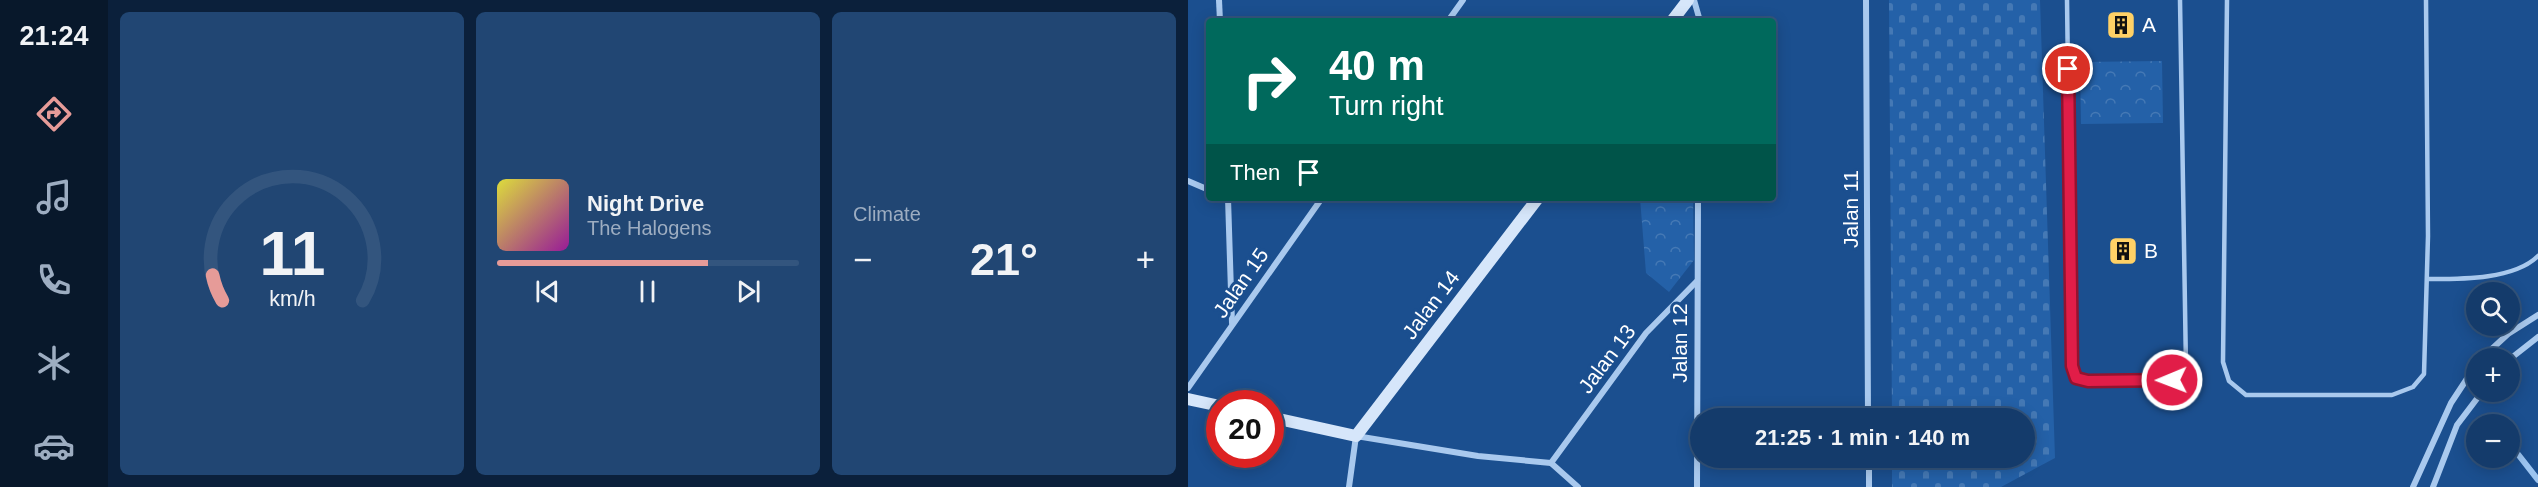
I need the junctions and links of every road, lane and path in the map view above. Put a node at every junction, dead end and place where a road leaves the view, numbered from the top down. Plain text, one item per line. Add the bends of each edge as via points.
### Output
1 (1219, 0) edge
2 (1463, 0) edge
3 (1688, 0) edge
4 (1694, 0) edge
5 (1866, 0) edge
6 (2067, 0) edge
7 (2180, 0) edge
8 (2227, 0) edge
9 (2426, 0) edge
10 (1220, 18) edge
11 (1450, 18) edge
12 (1674, 18) edge
13 (1699, 18) edge
14 (1188, 181) edge
15 (1206, 189) edge
16 (1227, 201) edge
17 (1320, 201) edge
18 (1536, 201) edge
19 (1698, 201) edge
20 (2538, 256) edge
21 (2428, 279) junction
22 (1696, 281) junction
23 (2538, 315) edge
24 (1232, 324) junction
25 (2538, 337) edge
26 (2493, 348) edge
27 (2520, 351) edge
28 (2466, 380) edge
29 (1188, 388) edge
30 (1188, 399) edge
31 (2474, 402) edge
32 (1206, 403) edge
33 (1868, 408) edge
34 (1284, 420) edge
35 (1356, 436) junction
36 (1551, 463) junction
37 (1869, 468) edge
38 (1349, 487) edge
39 (1578, 487) edge
40 (1697, 487) edge
41 (1869, 487) edge
42 (2413, 487) edge
43 (2433, 487) edge

1 - 10 street
2 - 11 street
3 - 12 street
4 - 13 street
5 - 33 street, Jalan 11
6 - 7 lane via 2072,366 2076,378 2088,381 2172,380 2182,378 2186,368
8 - 21 lane via 2223,362 2229,381 2247,395 2392,395 2413,387 2424,374
9 - 21 lane
14 - 15 street
16 - 24 street
17 - 24 street, Jalan 15
18 - 35 street, Jalan 14
19 - 22 street, Jalan 12
20 - 21 lane via 2503,273 2470,279
22 - 36 street, Jalan 13 via 1646,333
22 - 40 street, Jalan 12
23 - 26 street
24 - 29 street, Jalan 15
25 - 27 street
28 - 42 street via 2451,403
30 - 32 street
31 - 43 street via 2457,425
34 - 35 street
35 - 36 street via 1478,456
35 - 38 street
36 - 39 street
37 - 41 street

